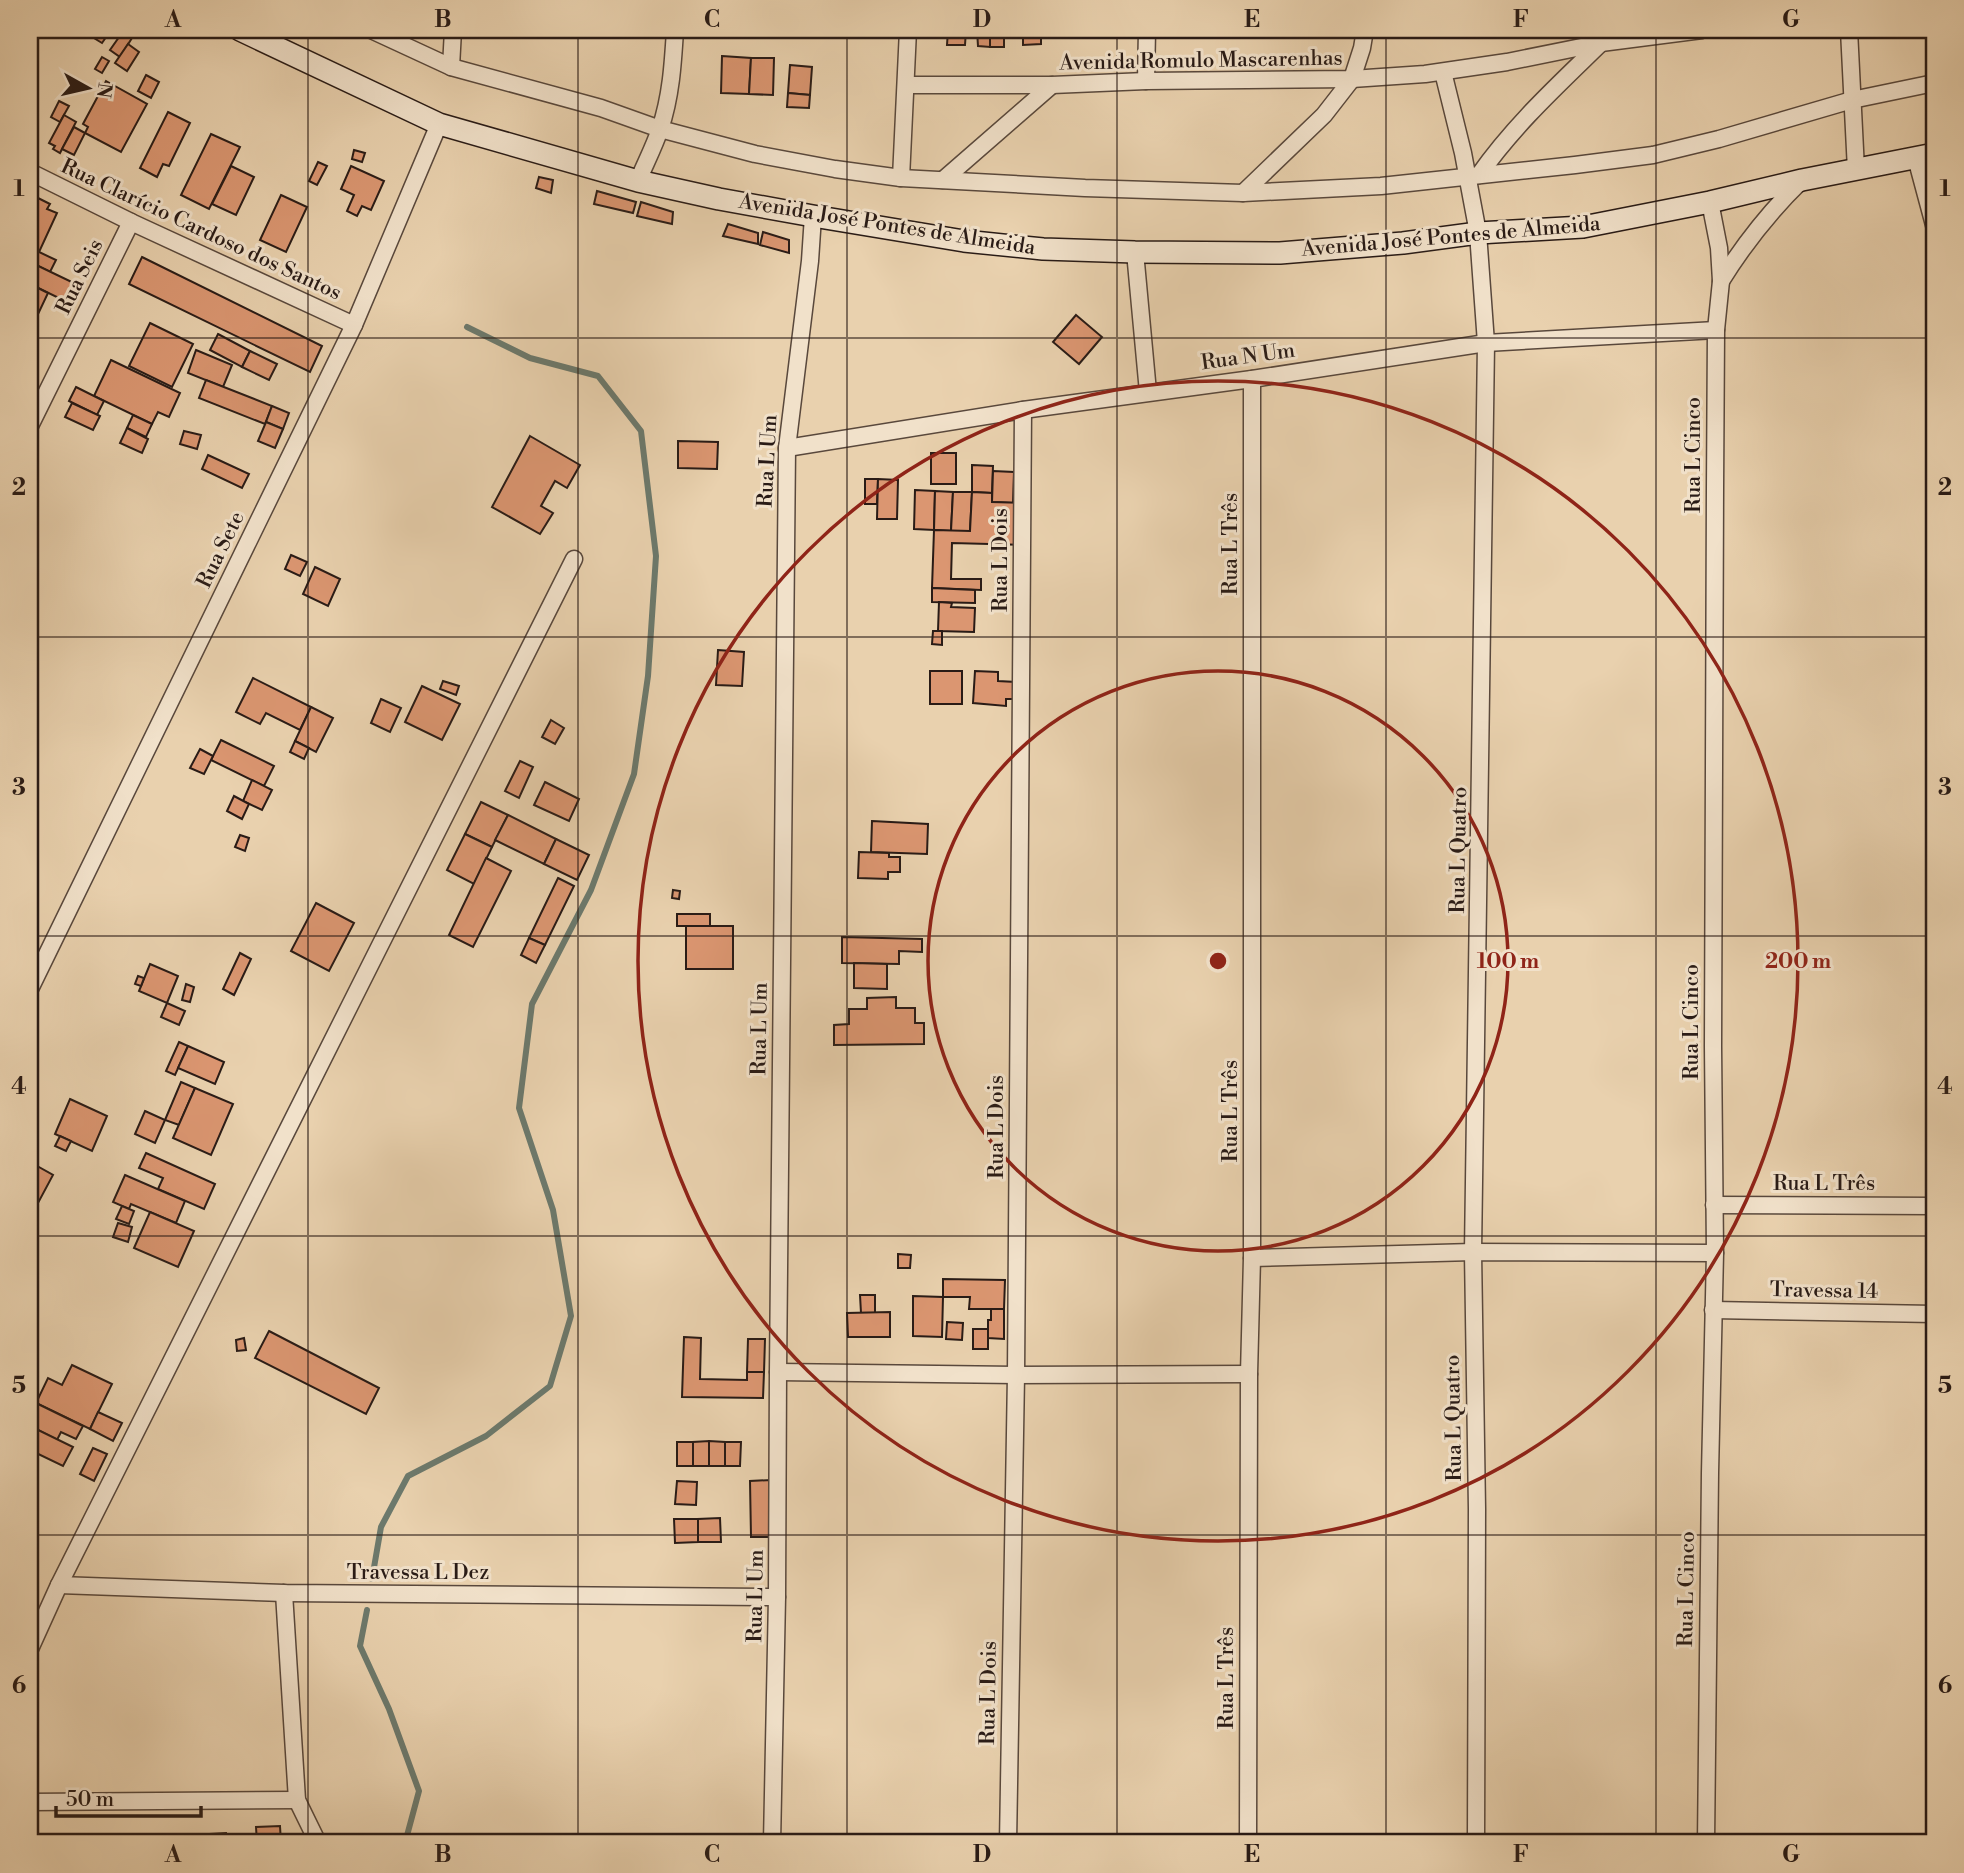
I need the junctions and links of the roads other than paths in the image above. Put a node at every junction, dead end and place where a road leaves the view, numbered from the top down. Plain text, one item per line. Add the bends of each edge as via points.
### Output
1 (240, 30) edge
2 (371, 30) edge
3 (453, 30) edge
4 (675, 30) edge
5 (908, 30) edge
6 (1147, 30) edge
7 (1365, 30) edge
8 (1702, 30) edge
9 (1849, 30) edge
10 (1609, 38) edge
11 (452, 67) junction
12 (1443, 72) junction
13 (1352, 79) junction
14 (1146, 81) junction
15 (1934, 83) edge
16 (907, 85) junction
17 (1052, 85) junction
18 (1852, 100) junction
19 (439, 124) junction
20 (660, 129) junction
21 (1925, 156) edge
22 (1856, 170) junction
23 (30, 172) edge
24 (1474, 176) junction
25 (901, 178) junction
26 (943, 180) junction
27 (1802, 180) junction
28 (638, 181) junction
29 (1243, 193) junction
30 (1710, 202) junction
31 (813, 216) junction
32 (131, 222) junction
33 (1934, 225) edge
34 (1478, 233) junction
35 (1135, 253) junction
36 (1721, 281) junction
37 (354, 325) junction
38 (1716, 330) junction
39 (1486, 343) junction
40 (1252, 379) junction
41 (1148, 392) junction
42 (1023, 410) junction
43 (30, 426) edge
44 (787, 448) junction
45 (574, 559) dead end
46 (30, 989) edge
47 (1714, 1205) junction
48 (1934, 1206) edge
49 (1473, 1252) junction
50 (1715, 1253) junction
51 (1252, 1258) junction
52 (1713, 1310) junction
53 (1934, 1314) edge
54 (778, 1372) junction
55 (1249, 1374) junction
56 (1016, 1375) junction
57 (59, 1585) junction
58 (284, 1593) junction
59 (777, 1597) junction
60 (30, 1649) edge
61 (297, 1800) junction
62 (30, 1802) edge
63 (318, 1843) edge
64 (772, 1843) edge
65 (1008, 1843) edge
66 (1248, 1843) edge
67 (1476, 1843) edge
68 (1706, 1843) edge

1 - 19 street, Avenida José Pontes de Almeida
2 - 11 street
3 - 11 street
4 - 20 street
5 - 16 street
6 - 14 street
7 - 13 street
8 - 10 street, Avenida Romulo Mascarenhas
9 - 18 street
10 - 12 street, Avenida Romulo Mascarenhas
10 - 24 street via 1521,121
11 - 20 street
12 - 13 street, Avenida Romulo Mascarenhas
12 - 24 street, Rua L Quatro
13 - 14 street, Avenida Romulo Mascarenhas
13 - 29 street via 1324,115
14 - 17 street, Avenida Romulo Mascarenhas
15 - 18 street
16 - 17 street, Avenida Romulo Mascarenhas
16 - 25 street
17 - 26 street
18 - 22 street
18 - 24 street via 1653,155
19 - 28 street, Avenida José Pontes de Almeida
19 - 37 street, Rua Sete
20 - 25 street via 755,153
20 - 28 street
21 - 22 street, Avenida José Pontes de Almeida
21 - 33 street
22 - 27 street, Avenida José Pontes de Almeida
23 - 32 street, Rua Clarício Cardoso dos Santos
24 - 29 street
24 - 34 street, Rua L Quatro
25 - 26 street
26 - 29 street
27 - 30 street, Avenida José Pontes de Almeida
27 - 36 street via 1750,238
28 - 31 street, Avenida José Pontes de Almeida
30 - 34 street, Avenida José Pontes de Almeida via 1583,227
30 - 36 street, Rua L Cinco
31 - 35 street, Avenida José Pontes de Almeida via 964,240
31 - 44 street, Rua L Um
32 - 37 street, Rua Clarício Cardoso dos Santos
32 - 43 street, Rua Seis
34 - 35 street, Avenida José Pontes de Almeida via 1280,253
34 - 39 street, Rua L Quatro
35 - 41 street
36 - 38 street, Rua L Cinco
37 - 46 street, Rua Sete
38 - 39 street, Rua N Um
38 - 47 street, Rua L Cinco
39 - 40 street, Rua N Um
39 - 49 street, Rua L Quatro
40 - 41 street, Rua N Um
40 - 51 street, Rua L Três
41 - 42 street, Rua N Um
42 - 44 street, Rua N Um
42 - 56 street, Rua L Dois
44 - 54 street, Rua L Um
45 - 57 street
47 - 48 street, Rua L Três
47 - 50 street, Rua L Cinco
49 - 50 street
49 - 51 street
49 - 67 street, Rua L Quatro
50 - 52 street, Rua L Cinco
51 - 55 street, Rua L Três
52 - 53 street, Travessa 14
52 - 68 street, Rua L Cinco
54 - 56 street
54 - 59 street, Rua L Um
55 - 56 street
55 - 66 street, Rua L Três
56 - 65 street, Rua L Dois
57 - 58 street, Travessa L Dez
57 - 60 street
58 - 59 street, Travessa L Dez
58 - 61 street
59 - 64 street, Rua L Um
61 - 62 street
61 - 63 street

